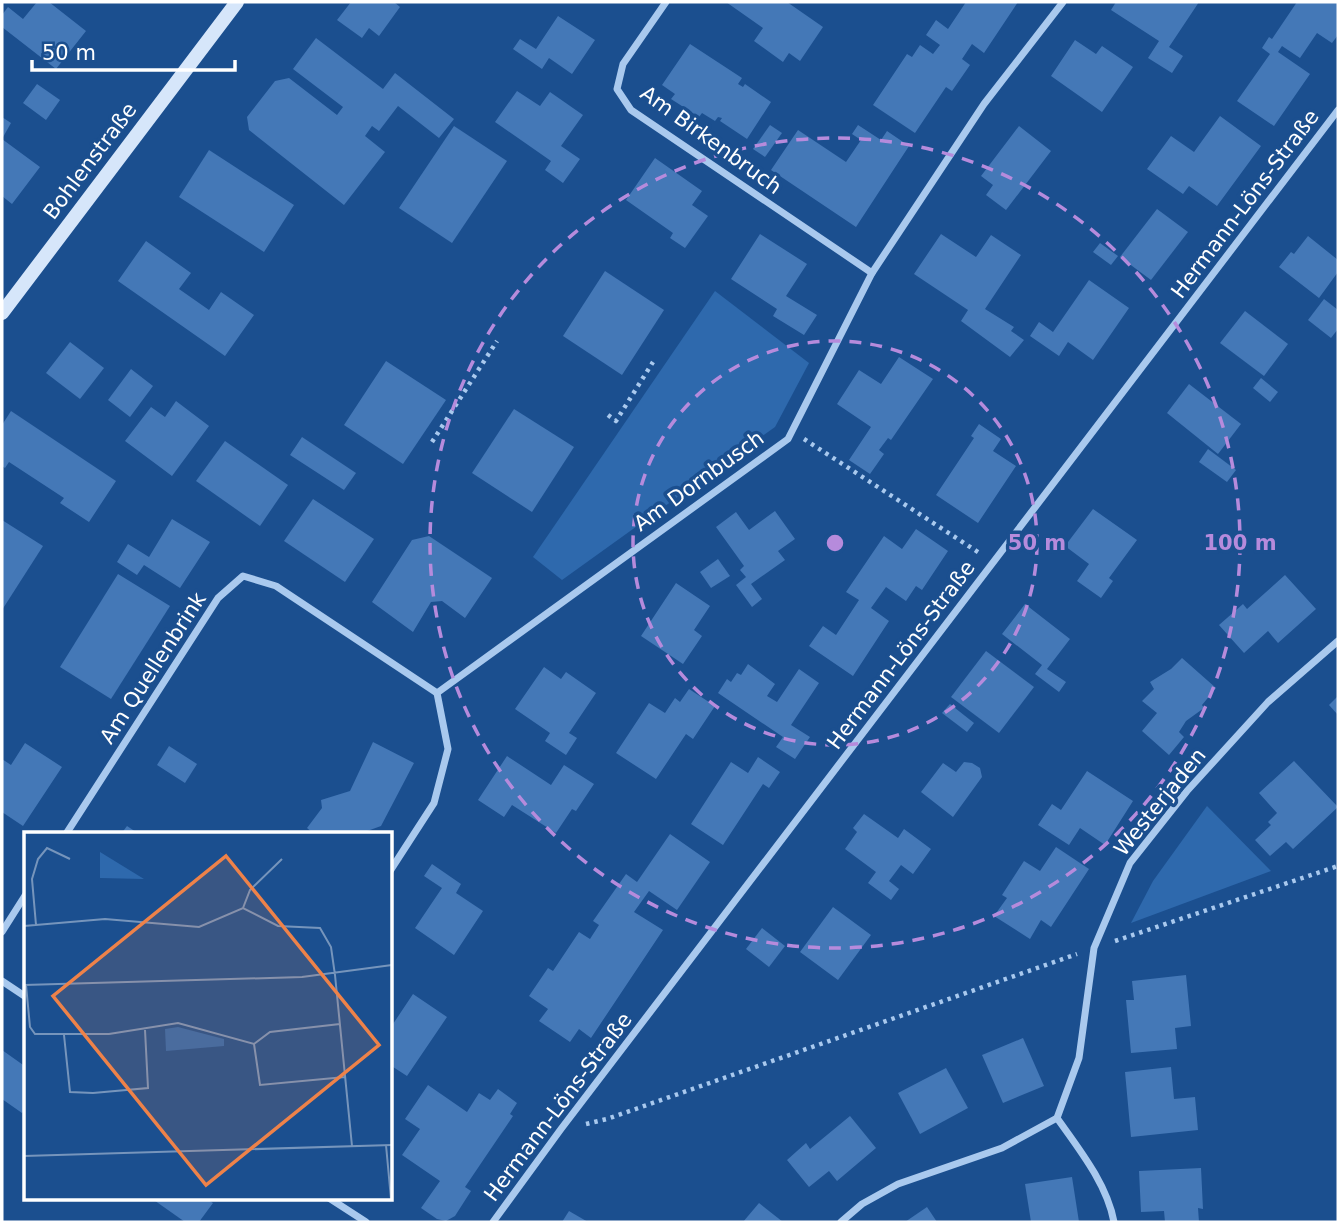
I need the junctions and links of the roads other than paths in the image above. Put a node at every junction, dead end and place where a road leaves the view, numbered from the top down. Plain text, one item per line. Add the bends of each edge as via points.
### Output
1 (237, 2) edge
2 (666, 2) edge
3 (1063, 2) edge
4 (1338, 110) edge
5 (872, 273) junction
6 (2, 313) edge
7 (1338, 641) edge
8 (436, 693) junction
9 (67, 832) edge
10 (392, 868) edge
11 (24, 897) edge
12 (2, 932) edge
13 (2, 981) edge
14 (24, 997) edge
15 (1057, 1118) junction
16 (332, 1200) edge
17 (366, 1222) edge
18 (493, 1222) edge
19 (841, 1222) edge
20 (1114, 1222) edge

1 - 6 street, Bohlenstraße
2 - 5 street, Am Birkenbruch via 623,64 617,89 631,110
3 - 5 street, Am Dornbusch via 984,104
4 - 18 street, Hermann-Löns-Straße
5 - 8 street, Am Dornbusch via 788,439
7 - 15 street, Westerjaden via 1268,702 1130,863 1094,948 1079,1058
8 - 9 street, Am Quellenbrink via 276,586 243,576 218,598
8 - 10 street via 448,749 434,803
11 - 12 street
13 - 14 street
15 - 19 street via 1002,1148 898,1184
15 - 20 street via 1087,1161
16 - 17 street

